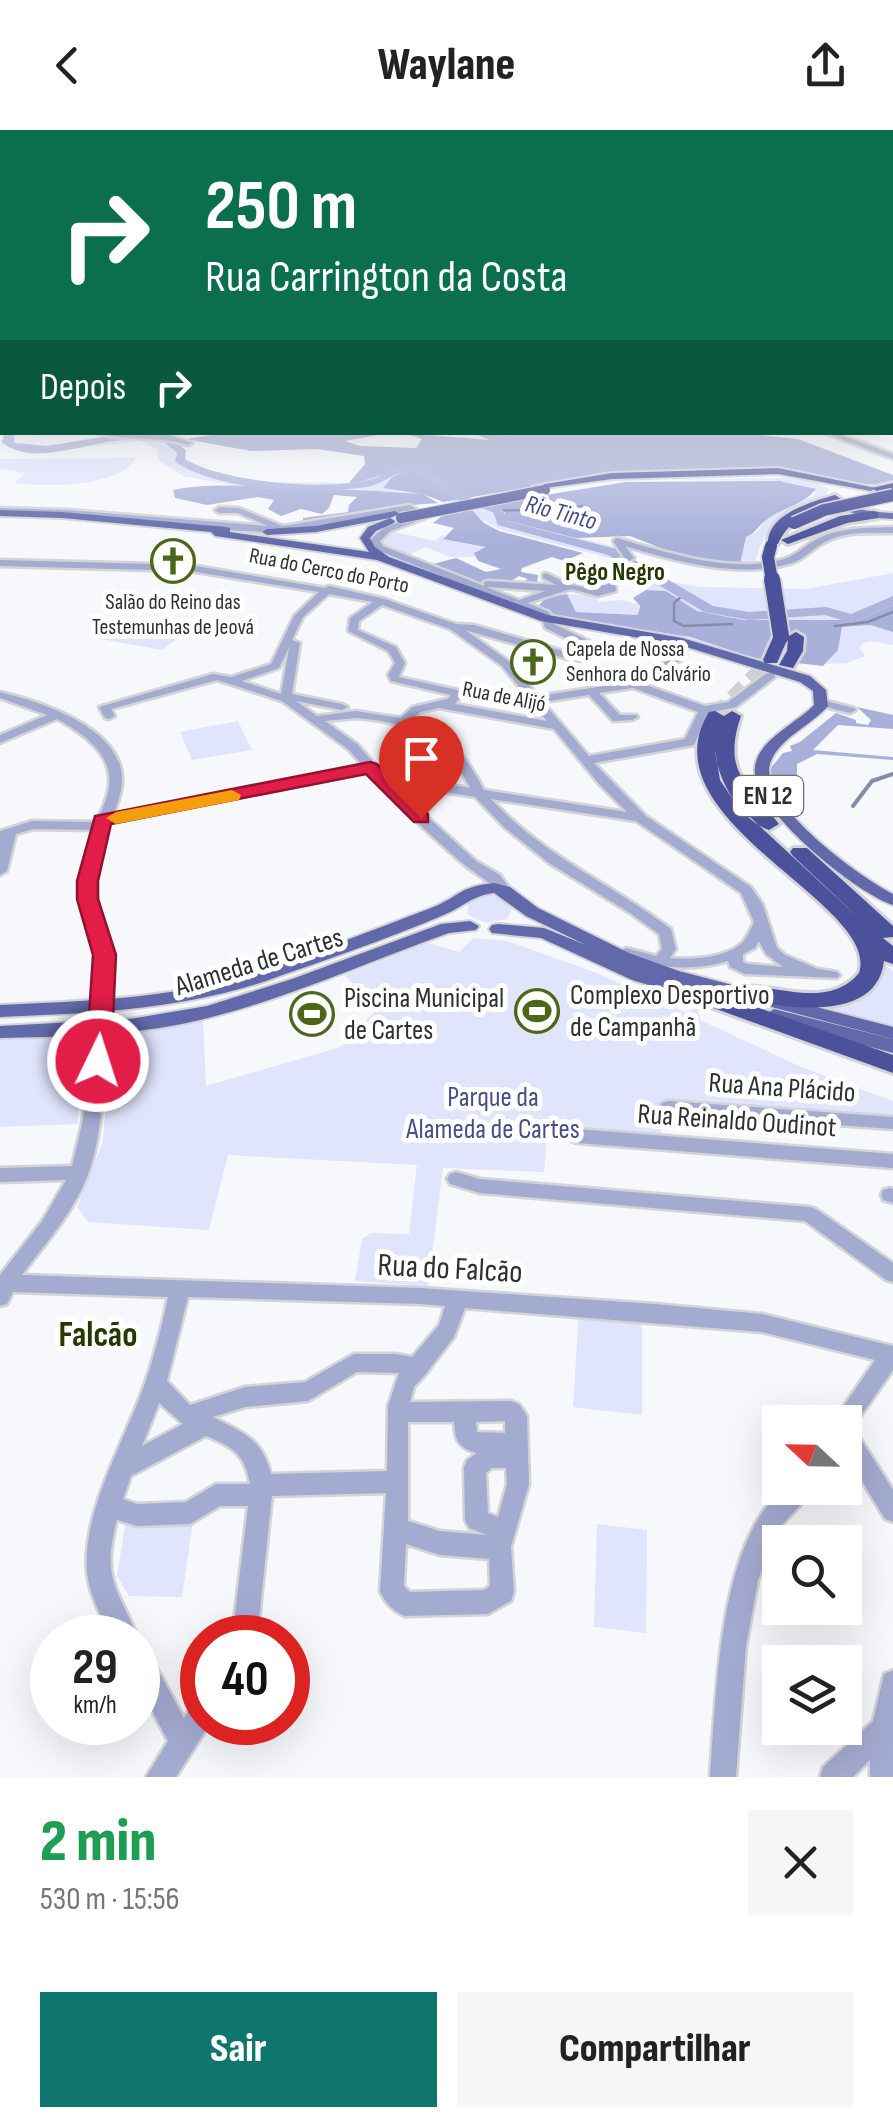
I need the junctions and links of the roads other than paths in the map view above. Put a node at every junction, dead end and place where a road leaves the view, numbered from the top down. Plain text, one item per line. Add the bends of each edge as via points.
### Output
1 (110, 435) edge
2 (166, 435) edge
3 (166, 435) edge
4 (833, 435) edge
5 (188, 443) dead end
6 (893, 444) edge
7 (864, 447) junction
8 (893, 457) edge
9 (542, 488) junction
10 (887, 492) edge
11 (836, 496) junction
12 (22, 510) junction
13 (219, 510) dead end
14 (0, 514) edge
15 (62, 514) junction
16 (109, 516) junction
17 (873, 516) junction
18 (893, 516) edge
19 (395, 518) junction
20 (374, 519) junction
21 (122, 520) junction
22 (322, 528) junction
23 (282, 529) junction
24 (893, 530) edge
25 (340, 532) junction
26 (215, 533) junction
27 (356, 542) dead end
28 (779, 544) junction
29 (379, 557) junction
30 (0, 564) edge
31 (402, 565) junction
32 (546, 576) dead end
33 (474, 584) junction
34 (571, 586) junction
35 (588, 589) junction
36 (334, 590) junction
37 (555, 590) junction
38 (382, 601) junction
39 (519, 604) junction
40 (545, 618) junction
41 (454, 628) junction
42 (682, 655) dead end
43 (776, 667) joint
44 (232, 680) junction
45 (634, 684) junction
46 (591, 691) junction
47 (0, 695) edge
48 (538, 699) junction
49 (286, 700) junction
50 (822, 704) junction
51 (439, 705) junction
52 (342, 706) dead end
53 (850, 710) dead end
54 (717, 714) junction
55 (64, 717) junction
56 (102, 717) junction
57 (632, 717) dead end
58 (319, 719) junction
59 (403, 722) junction
60 (560, 727) junction
61 (82, 728) junction
62 (0, 739) edge
63 (588, 760) junction
64 (370, 768) junction
65 (478, 794) junction
66 (396, 795) junction
67 (641, 819) junction
68 (101, 823) junction
69 (5, 833) edge
70 (471, 864) junction
71 (0, 871) edge
72 (474, 890) junction
73 (504, 890) junction
74 (889, 896) edge
75 (521, 902) junction
76 (456, 903) junction
77 (846, 918) junction
78 (760, 922) junction
79 (470, 926) junction
80 (498, 929) junction
81 (893, 938) edge
82 (603, 948) junction
83 (736, 953) junction
84 (893, 957) edge
85 (660, 962) junction
86 (743, 993) junction
87 (705, 997) junction
88 (86, 1008) junction
89 (0, 1012) edge
90 (80, 1030) junction
91 (0, 1032) edge
92 (893, 1033) edge
93 (893, 1046) edge
94 (893, 1064) edge
95 (668, 1107) dead end
96 (893, 1123) edge
97 (577, 1136) dead end
98 (893, 1161) edge
99 (80, 1174) junction
100 (0, 1175) edge
101 (456, 1179) dead end
102 (893, 1274) edge
103 (2, 1288) edge
104 (180, 1289) junction
105 (457, 1298) junction
106 (893, 1358) edge
107 (418, 1368) junction
108 (156, 1384) junction
109 (856, 1405) edge
110 (399, 1412) junction
111 (465, 1412) junction
112 (198, 1420) junction
113 (517, 1450) junction
114 (862, 1460) edge
115 (123, 1468) junction
116 (398, 1482) junction
117 (262, 1490) junction
118 (785, 1505) edge
119 (111, 1507) junction
120 (893, 1510) edge
121 (395, 1529) junction
122 (503, 1539) junction
123 (114, 1615) edge
124 (247, 1615) edge
125 (893, 1683) edge
126 (160, 1700) edge
127 (885, 1728) junction
128 (180, 1737) edge
129 (180, 1744) edge
130 (160, 1777) edge
131 (724, 1777) edge
132 (833, 1777) edge
133 (884, 1777) edge

1 - 3 street
2 - 5 street
4 - 7 street
6 - 7 street
7 - 8 street
9 - 10 main road via 612,476 778,472
9 - 11 main road via 779,475 821,480 835,486
9 - 19 main road, bridge
10 - 11 main road
10 - 28 highway, bridge via 799,524
11 - 17 main road via 844,508
11 - 28 highway via 780,526
12 - 14 street
12 - 15 street
12 - 16 street
13 - 23 street
14 - 15 main road
14 - 26 main road
15 - 21 main road
16 - 21 street
16 - 23 street
17 - 18 main road
17 - 28 highway via 845,519
19 - 20 main road
19 - 25 main road
19 - 31 main road via 372,529 365,541
20 - 22 main road
20 - 25 main road
21 - 22 main road via 256,532
22 - 25 main road
23 - 33 street via 410,508 423,519 384,531 377,546
24 - 35 street via 825,538 794,559 764,565 660,555 617,541 625,560 608,568 613,589
25 - 26 main road
25 - 29 main road via 332,536 338,543
26 - 29 main road
27 - 29 main road
28 - 43 highway via 795,651
29 - 31 main road
30 - 36 street, Rua do Cerco do Porto via 173,566
31 - 40 main road
32 - 37 street via 564,585
33 - 37 street
33 - 39 street
34 - 35 street
34 - 35 street via 582,569 606,584
34 - 37 street
36 - 38 street, Rua do Cerco do Porto
36 - 44 street via 299,616 274,666
36 - 49 street via 295,642
37 - 39 street
38 - 41 street, Rua do Cerco do Porto
38 - 51 street via 354,620 353,631 394,651 400,663 395,680 458,693
39 - 40 street
40 - 41 street via 552,628 588,642 590,654 572,657
40 - 50 main road via 760,663 805,678 819,690
41 - 48 street, Rua do Cerco do Porto via 494,653
42 - 45 street
43 - 54 street
44 - 49 street
44 - 56 street
45 - 46 street
45 - 54 street
46 - 48 street
46 - 57 street via 617,719
47 - 55 street
48 - 60 street, Rua do Cerco do Porto
49 - 52 street
49 - 58 street
50 - 53 street
50 - 74 main road, EN 12 via 767,756 761,782 777,808
51 - 59 street via 416,708
51 - 60 street, Rua de Alijó
54 - 63 street via 690,742
54 - 77 highway via 706,746 711,780 730,808
54 - 81 highway via 730,778 749,804
55 - 56 street
55 - 61 street
55 - 62 street
56 - 61 street
58 - 59 street via 356,714
58 - 64 street
59 - 65 street via 462,759
60 - 63 street, Rua do Cerco do Porto
61 - 68 street via 104,750 116,780
63 - 67 street, Rua do Cerco do Porto
64 - 66 street
64 - 68 street
65 - 66 street via 432,787
65 - 67 street
65 - 85 street via 541,851 666,932 669,948
66 - 70 street
67 - 78 street, Rua do Cerco do Porto via 733,879 754,901
68 - 69 street via 32,824
68 - 99 street, bridge via 87,881 104,955 90,1143
69 - 71 street
70 - 72 street via 478,878
70 - 73 street
72 - 73 main road
72 - 76 main road, Alameda de Cartes
73 - 75 main road
75 - 80 main road via 522,915
75 - 82 main road
76 - 79 main road via 457,916
76 - 88 main road, Alameda de Cartes via 256,978 190,995
77 - 84 highway
77 - 86 highway via 872,955 860,986 808,1000
78 - 83 street via 752,942
78 - 83 street, Rua do Cerco do Porto via 770,952 825,974 740,968
79 - 80 main road, Alameda de Cartes
79 - 90 main road, Alameda de Cartes via 446,928 206,1012
80 - 87 main road, Alameda de Cartes via 544,933 613,966
82 - 85 street
82 - 86 main road
83 - 85 street via 712,963
86 - 92 main road
87 - 93 main road, Alameda de Cartes
87 - 94 highway
88 - 89 main road, Alameda de Cartes
88 - 90 main road via 66,1018 65,1024
90 - 91 main road, Alameda de Cartes
95 - 96 street, Rua Ana Plácido
97 - 98 street, Rua Reinaldo Oudinot
99 - 100 street
99 - 103 street
101 - 102 street via 809,1214
103 - 104 street, Rua do Falcão
104 - 105 street, Rua do Falcão
104 - 108 street
105 - 106 street, Rua do Falcão via 762,1323
105 - 107 street via 452,1327
106 - 109 street
107 - 110 street via 405,1384
107 - 112 street via 354,1363 308,1391 245,1397
108 - 112 street
108 - 115 street
110 - 111 street
110 - 116 street
111 - 113 street via 470,1442
111 - 113 street via 514,1412
112 - 115 street
112 - 117 street via 255,1454
113 - 122 street via 518,1484
113 - 122 street via 476,1468 475,1517
114 - 120 street
115 - 119 street
116 - 117 street
116 - 121 street
117 - 119 street via 216,1494 190,1514 137,1515
117 - 124 street
118 - 131 street via 769,1522 742,1604
119 - 123 street via 98,1569
121 - 122 street via 440,1544
121 - 122 street via 392,1591 405,1604 496,1600 502,1592
125 - 127 street
126 - 128 street
127 - 132 street
127 - 133 street
129 - 130 street

